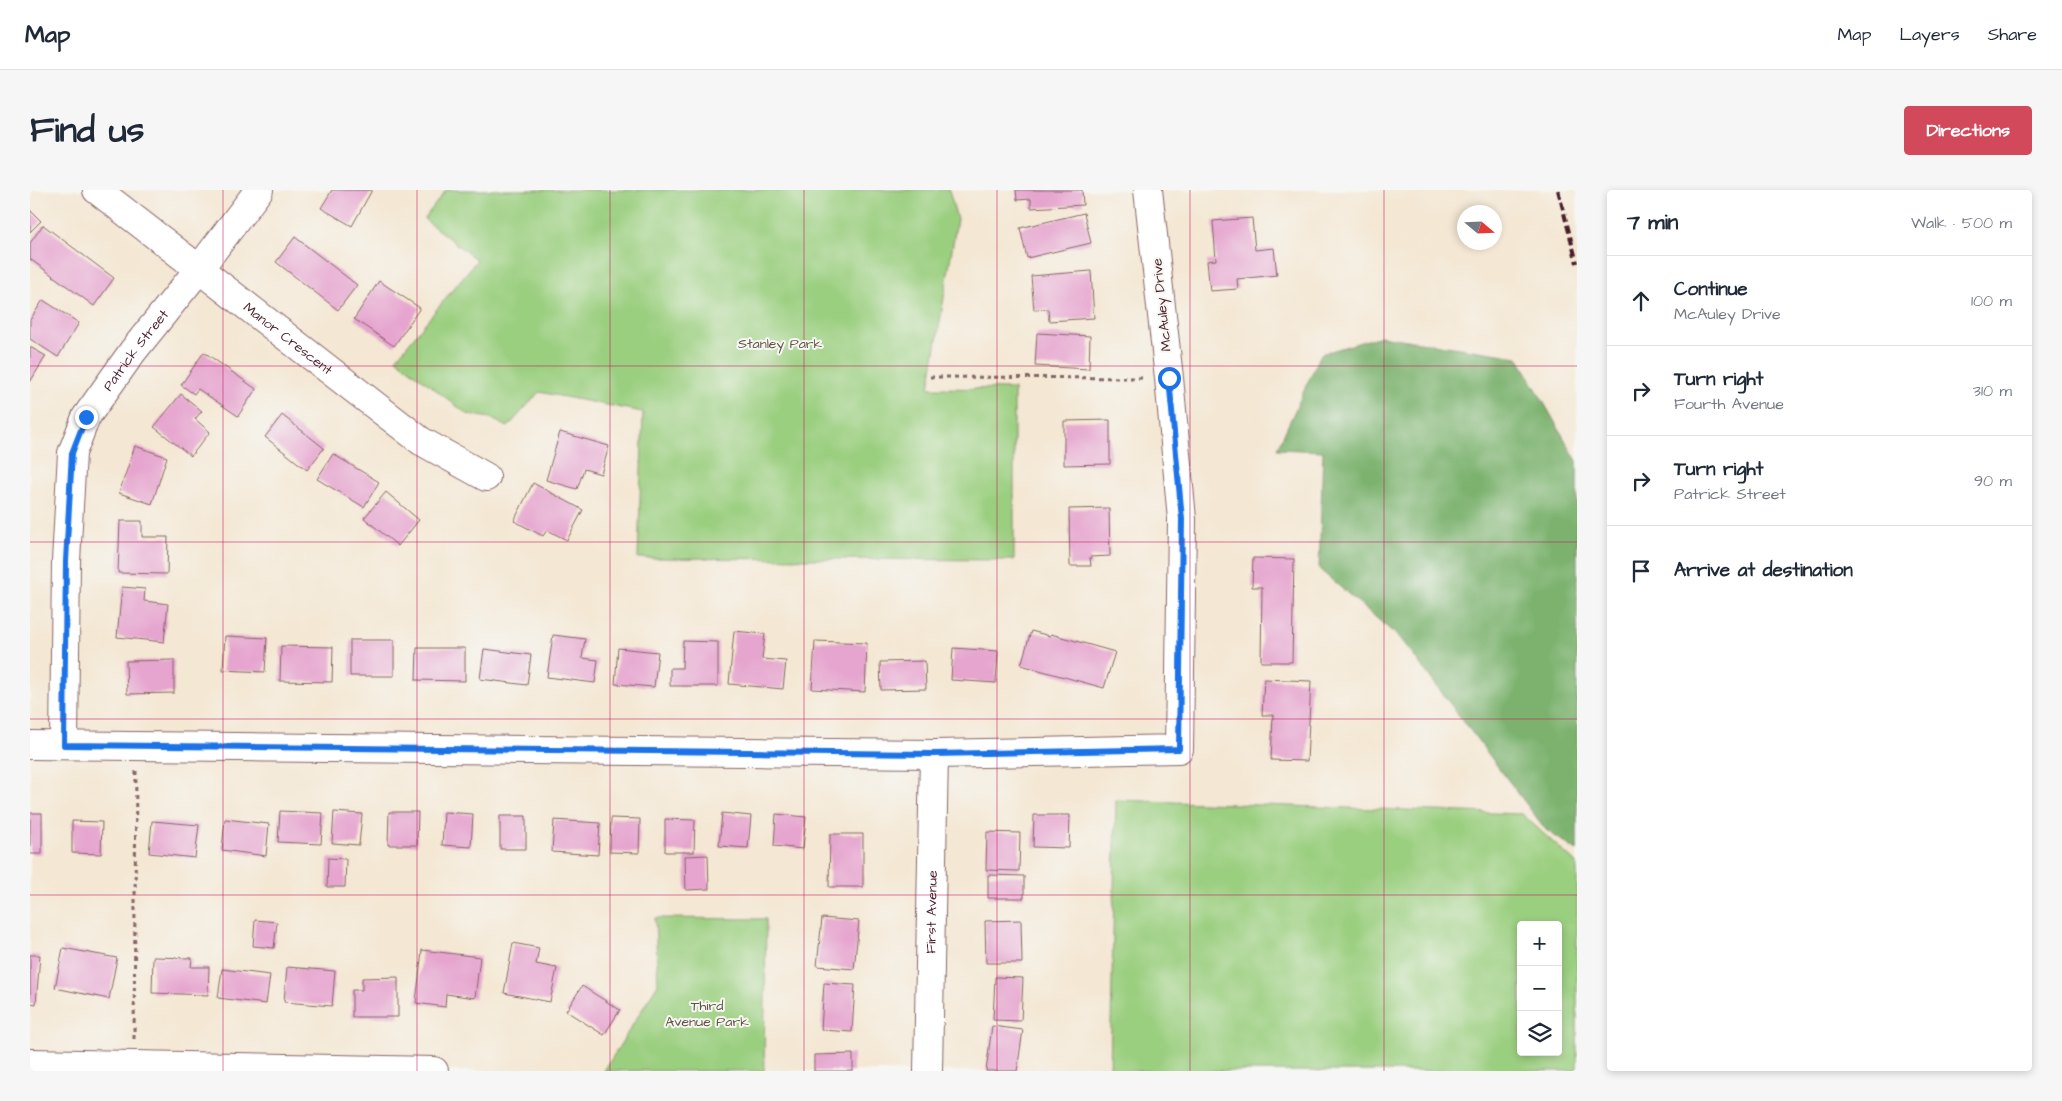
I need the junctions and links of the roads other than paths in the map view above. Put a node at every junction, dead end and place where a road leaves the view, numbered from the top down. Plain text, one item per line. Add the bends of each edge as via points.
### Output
1 (97, 190) edge
2 (259, 190) edge
3 (1148, 190) edge
4 (199, 269) junction
5 (486, 476) dead end
6 (30, 745) edge
7 (64, 745) junction
8 (934, 754) junction
9 (30, 1063) edge
10 (434, 1071) edge
11 (928, 1071) edge

1 - 4 street, Manor Crescent
2 - 4 street, Patrick Street
3 - 8 street, McAuley Drive via 1182,519 1179,749
4 - 5 street, Manor Crescent via 421,441
4 - 7 street, Patrick Street via 133,351 86,417 72,453 66,561
6 - 7 street
7 - 8 street
8 - 11 street, First Avenue
9 - 10 street

